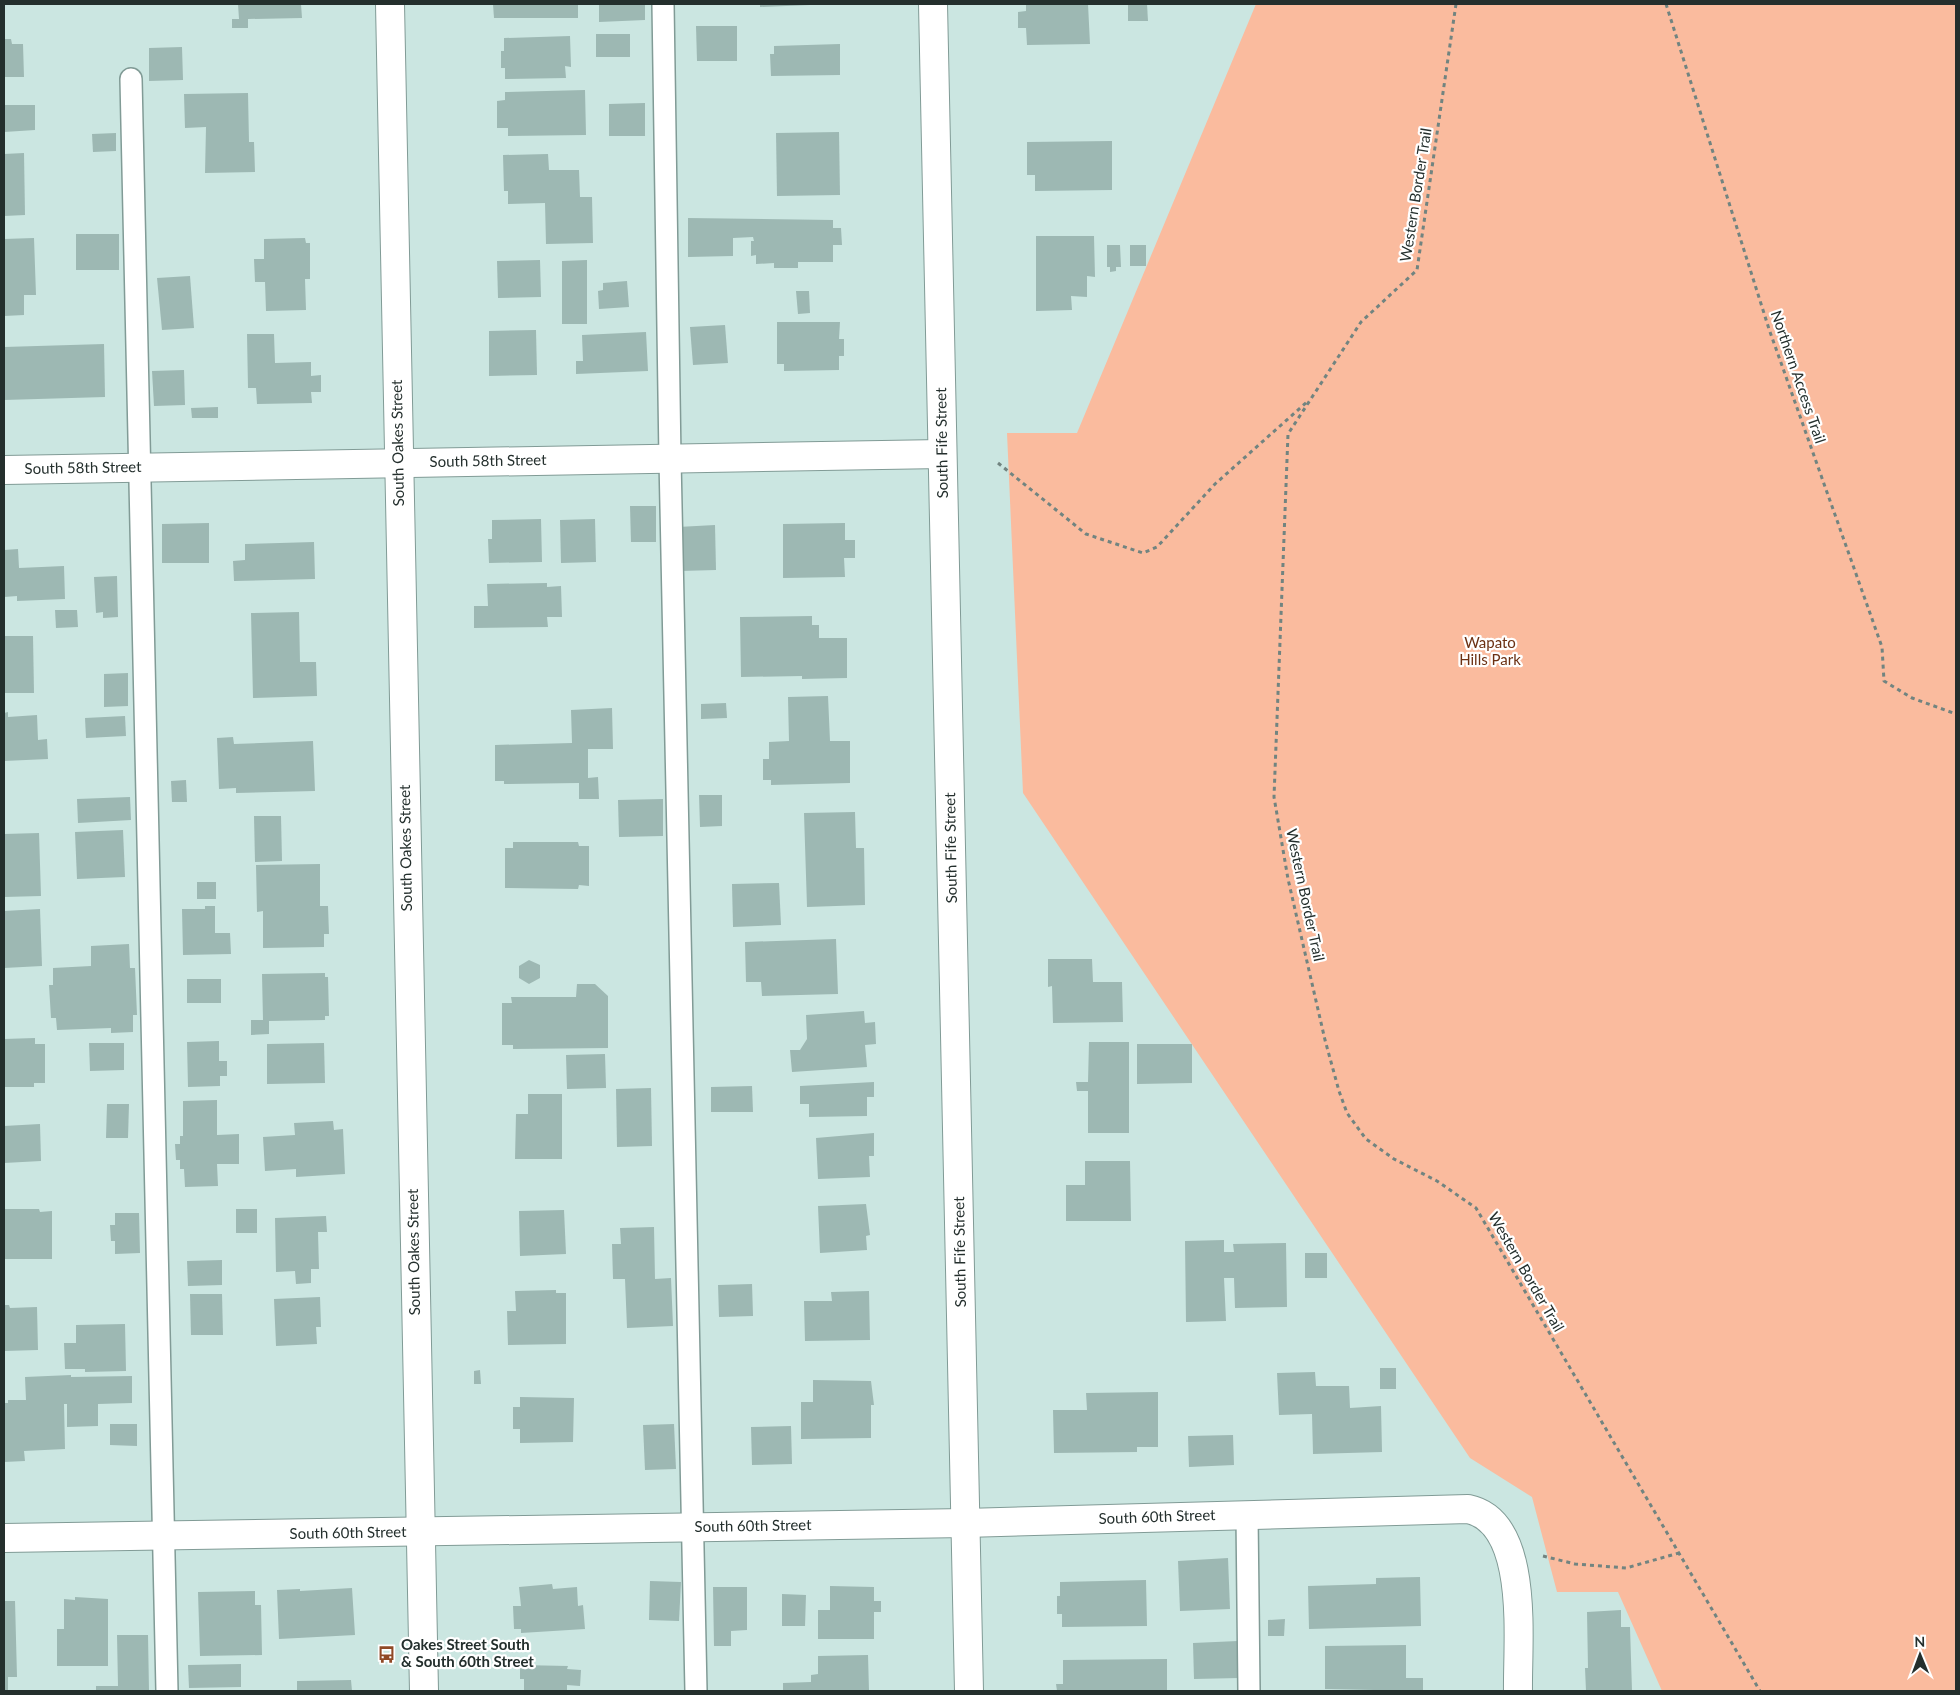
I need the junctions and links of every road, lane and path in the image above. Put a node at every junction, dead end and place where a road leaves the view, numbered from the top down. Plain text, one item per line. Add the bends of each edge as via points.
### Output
1 (390, 4) edge
2 (663, 4) edge
3 (933, 4) edge
4 (1456, 4) edge
5 (1666, 4) edge
6 (131, 79) dead end
7 (1312, 397) junction
8 (942, 454) junction
9 (670, 459) junction
10 (399, 463) junction
11 (998, 464) dead end
12 (139, 467) junction
13 (4, 470) edge
14 (1956, 714) edge
15 (1247, 1515) junction
16 (966, 1523) junction
17 (693, 1527) junction
18 (419, 1531) junction
19 (164, 1536) junction
20 (4, 1538) edge
21 (1508, 1549) junction
22 (1679, 1553) junction
23 (167, 1691) edge
24 (424, 1691) edge
25 (696, 1691) edge
26 (969, 1691) edge
27 (1250, 1691) edge
28 (1518, 1691) edge
29 (1760, 1691) edge

1 - 10 street, South Oakes Street
2 - 9 lane
3 - 8 street, South Fife Street
4 - 7 path, Western Border Trail via 1417,270 1361,322
5 - 14 path, Northern Access Trail via 1768,330 1882,647 1884,681 1912,698
6 - 12 lane
7 - 11 path via 1215,484 1157,547 1143,553 1086,534
7 - 22 path, Western Border Trail via 1288,434 1274,797 1288,879 1339,1091 1347,1113 1366,1139 1476,1208
8 - 9 street, South 58th Street
8 - 16 street, South Fife Street
9 - 10 street, South 58th Street
9 - 17 lane
10 - 12 street, South 58th Street
10 - 18 street, South Oakes Street
12 - 13 street, South 58th Street
12 - 19 lane
15 - 16 street, South 60th Street
15 - 21 street, South 60th Street via 1468,1509 1484,1514 1496,1525
15 - 27 lane
16 - 17 street, South 60th Street
16 - 26 street, South Fife Street
17 - 18 street, South 60th Street
17 - 25 lane
18 - 19 street, South 60th Street
18 - 24 street, South Oakes Street
19 - 20 street, South 60th Street
19 - 23 lane
21 - 22 path via 1575,1564 1626,1568
21 - 28 street via 1516,1588
22 - 29 path, Western Border Trail

